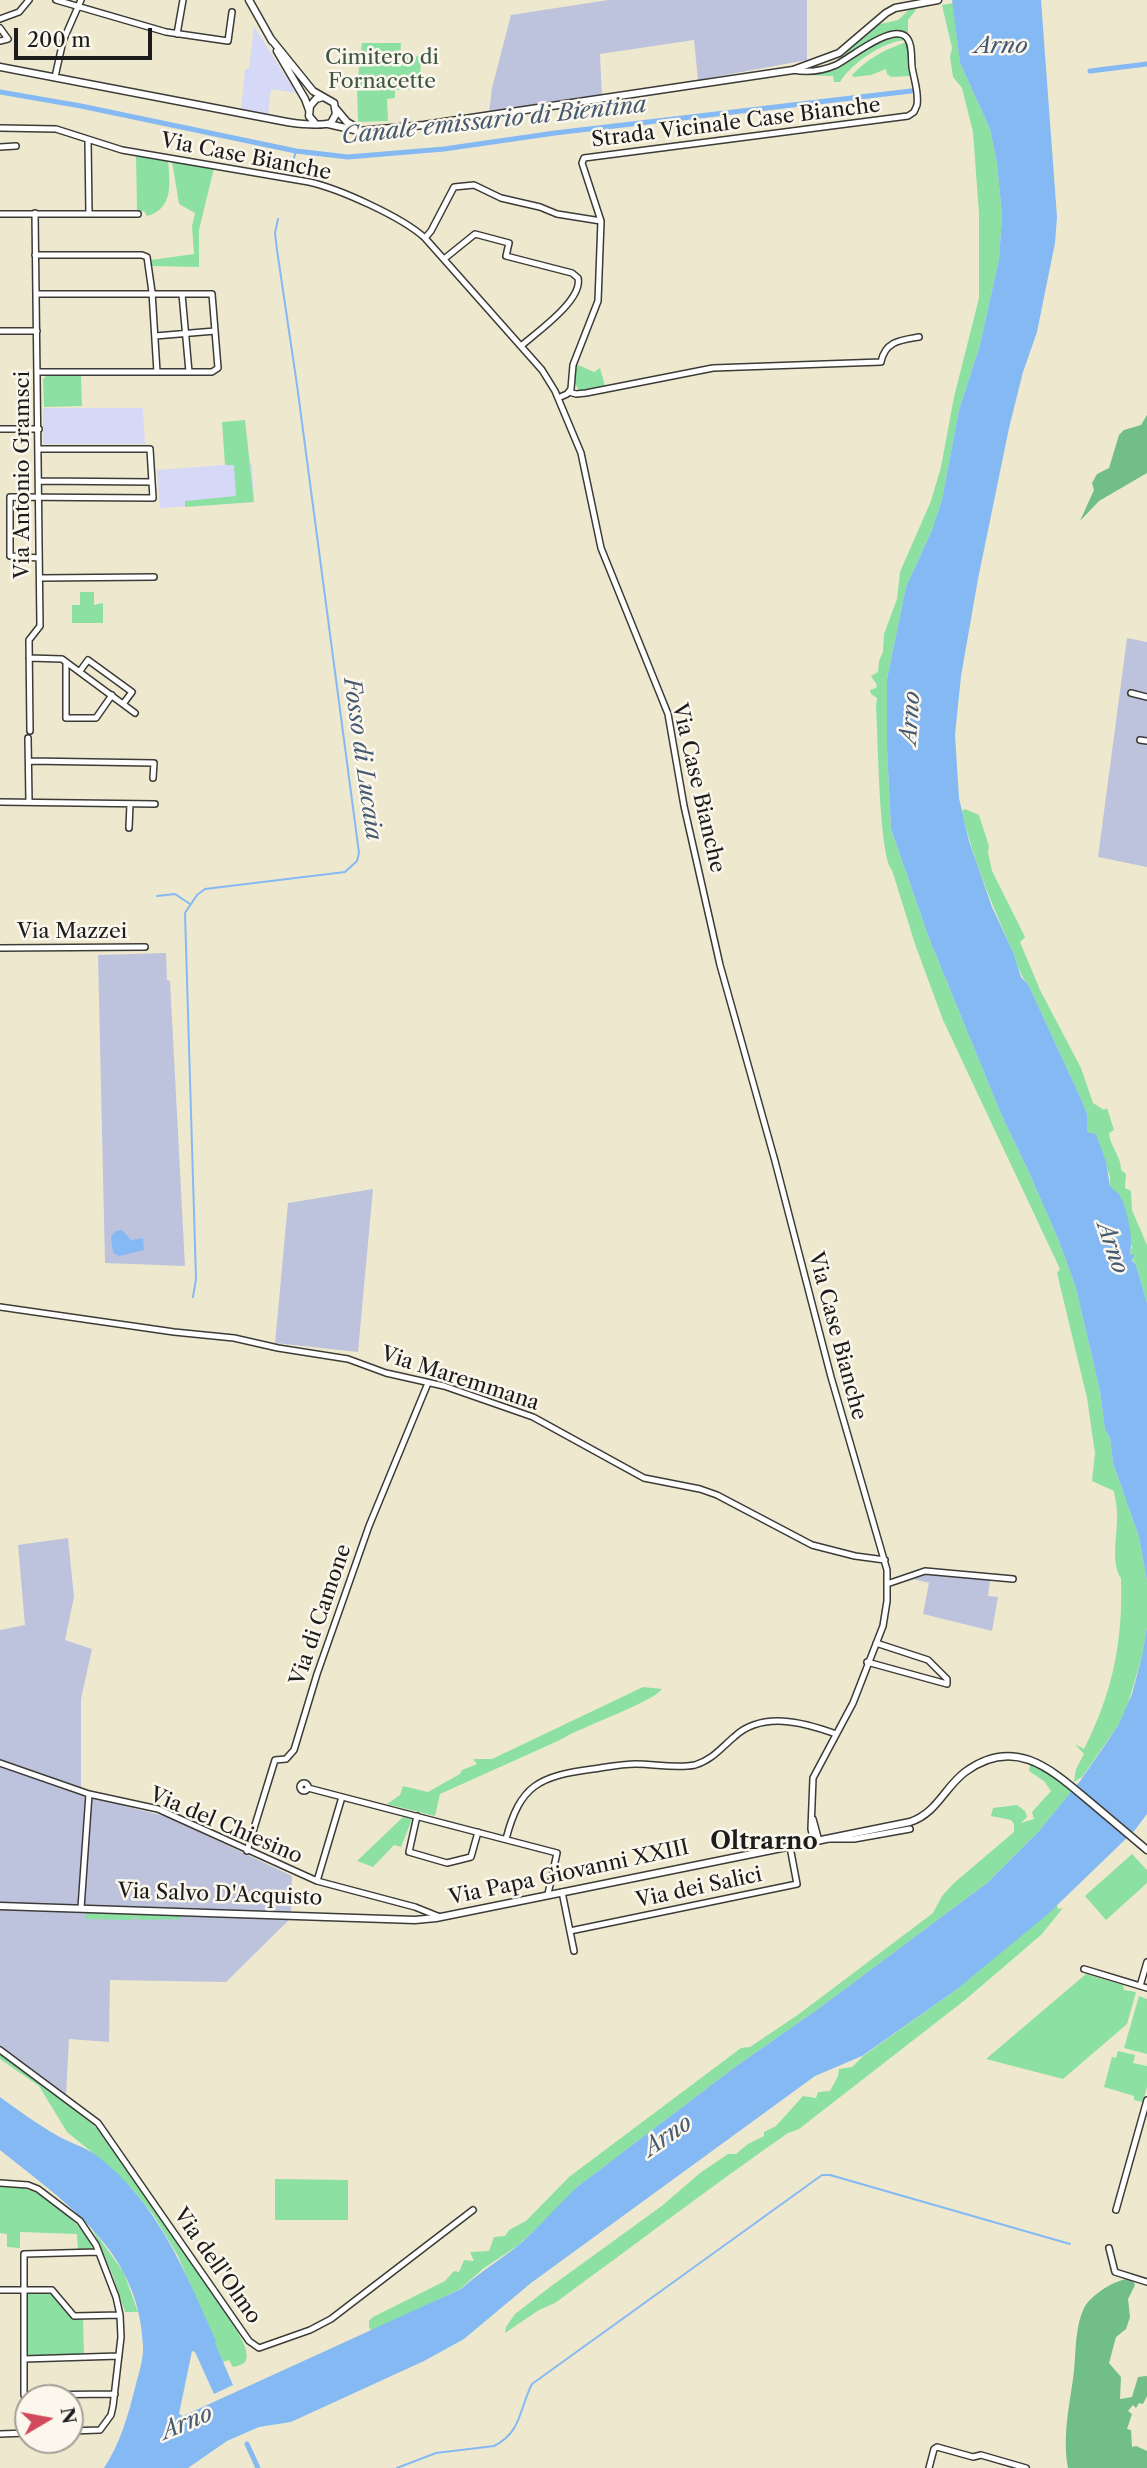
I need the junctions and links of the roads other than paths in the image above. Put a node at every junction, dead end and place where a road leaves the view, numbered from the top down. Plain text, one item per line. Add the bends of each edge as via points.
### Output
1 (57, 0) edge
2 (183, 0) edge
3 (249, 0) edge
4 (938, 0) edge
5 (29, 1) edge
6 (914, 2) edge
7 (80, 3) edge
8 (232, 12) dead end
9 (0, 19) edge
10 (0, 28) edge
11 (177, 34) junction
12 (271, 39) junction
13 (0, 41) edge
14 (0, 67) edge
15 (793, 70) junction
16 (55, 77) junction
17 (324, 97) junction
18 (336, 108) junction
19 (309, 110) junction
20 (314, 122) junction
21 (328, 124) junction
22 (0, 128) edge
23 (368, 130) junction
24 (88, 140) junction
25 (16, 146) dead end
26 (0, 147) edge
27 (0, 214) edge
28 (34, 214) junction
29 (89, 214) junction
30 (138, 214) dead end
31 (601, 221) junction
32 (425, 239) junction
33 (35, 255) junction
34 (444, 259) junction
35 (36, 294) junction
36 (152, 294) junction
37 (182, 294) junction
38 (0, 331) edge
39 (37, 331) junction
40 (215, 331) junction
41 (185, 334) junction
42 (155, 337) junction
43 (919, 337) dead end
44 (521, 346) junction
45 (38, 372) junction
46 (157, 372) junction
47 (186, 372) junction
48 (569, 392) junction
49 (558, 398) junction
50 (0, 429) edge
51 (39, 429) junction
52 (39, 449) junction
53 (39, 481) junction
54 (152, 482) junction
55 (39, 498) junction
56 (39, 558) junction
57 (154, 577) dead end
58 (40, 578) junction
59 (29, 658) junction
60 (66, 662) junction
61 (80, 671) junction
62 (1131, 693) dead end
63 (112, 695) junction
64 (1147, 697) edge
65 (123, 704) junction
66 (135, 713) dead end
67 (29, 761) junction
68 (153, 778) dead end
69 (0, 802) edge
70 (29, 802) junction
71 (130, 804) junction
72 (155, 804) dead end
73 (129, 828) dead end
74 (145, 947) dead end
75 (0, 948) edge
76 (0, 1307) edge
77 (428, 1382) junction
78 (885, 1560) junction
79 (1013, 1579) dead end
80 (887, 1584) junction
81 (876, 1643) junction
82 (867, 1662) junction
83 (836, 1734) junction
84 (0, 1763) edge
85 (308, 1788) dead end
86 (89, 1794) junction
87 (342, 1797) junction
88 (417, 1816) junction
89 (812, 1816) junction
90 (811, 1829) junction
91 (910, 1829) dead end
92 (478, 1832) junction
93 (506, 1839) junction
94 (829, 1839) junction
95 (817, 1841) junction
96 (803, 1844) junction
97 (790, 1847) junction
98 (1147, 1850) edge
99 (247, 1851) junction
100 (317, 1881) junction
101 (562, 1892) junction
102 (548, 1895) junction
103 (0, 1906) edge
104 (81, 1908) junction
105 (440, 1917) junction
106 (570, 1931) junction
107 (574, 1951) dead end
108 (1147, 1962) edge
109 (1084, 1969) dead end
110 (1144, 1987) edge
111 (0, 2050) edge
112 (1146, 2105) edge
113 (0, 2183) edge
114 (473, 2210) dead end
115 (1116, 2210) dead end
116 (1109, 2248) dead end
117 (98, 2252) junction
118 (1147, 2282) edge
119 (0, 2290) edge
120 (24, 2290) junction
121 (120, 2315) junction
122 (119, 2356) junction
123 (24, 2360) junction
124 (24, 2384) edge
125 (115, 2394) junction
126 (84, 2395) edge
127 (84, 2431) edge
128 (1008, 2466) edge
129 (929, 2468) edge
130 (1026, 2468) edge

1 - 7 street
2 - 11 street
3 - 12 main road
4 - 6 main road
5 - 9 street via 21,11
6 - 15 main road via 886,13 834,55
7 - 11 street
7 - 16 street
8 - 11 street via 228,41
10 - 13 street via 8,39
12 - 17 main road via 311,88
12 - 19 main road
14 - 16 main road
15 - 23 main road via 472,119
15 - 31 street, Strada Vicinale Case Bianche via 830,67 870,44 902,35 911,47 918,98 908,116 588,156 582,163
16 - 20 main road via 296,124
17 - 18 main road
17 - 19 main road
18 - 21 main road via 335,118
18 - 23 main road via 350,124
19 - 20 main road
20 - 21 main road
21 - 23 main road
22 - 24 street, Via Case Bianche via 47,128
24 - 29 street
24 - 32 street, Via Case Bianche via 317,184 397,220
25 - 26 street
27 - 28 street
28 - 29 street
28 - 33 street, Via Antonio Gramsci
29 - 30 street
31 - 32 street via 557,214 466,184 454,187
31 - 48 street via 598,301 573,365
32 - 34 street, Via Case Bianche
33 - 35 street, Via Antonio Gramsci
33 - 36 street via 145,256
34 - 44 street, Via Case Bianche
34 - 44 street via 475,234 509,243 506,256 578,278 572,300
35 - 36 street
35 - 39 street, Via Antonio Gramsci
36 - 37 street
36 - 42 street
37 - 40 street via 212,294
37 - 41 street
38 - 39 street
39 - 45 street, Via Antonio Gramsci
40 - 41 street
40 - 47 street via 217,369
41 - 42 street
41 - 47 street
42 - 46 street
43 - 48 street via 891,344 881,362 713,368 586,393
44 - 49 street, Via Case Bianche
45 - 46 street
45 - 51 street, Via Antonio Gramsci
46 - 47 street
48 - 49 street
49 - 78 street, Via Case Bianche via 583,462 601,548 669,718 722,973
50 - 51 street
51 - 52 street, Via Antonio Gramsci
52 - 53 street, Via Antonio Gramsci
52 - 54 street via 150,449
53 - 54 street
53 - 55 street, Via Antonio Gramsci
54 - 55 street via 152,498
55 - 56 street, Via Antonio Gramsci
55 - 56 street via 10,497 9,538 11,557
56 - 58 street, Via Antonio Gramsci
57 - 58 street
58 - 59 street, Via Antonio Gramsci via 40,626 29,638
59 - 60 street
59 - 67 street, Via Antonio Gramsci
60 - 61 street
60 - 63 street via 66,718 96,718
61 - 63 street
61 - 65 street via 88,660 132,692
62 - 64 street
63 - 65 street
65 - 66 street
67 - 68 street via 154,763
67 - 70 street, Via Antonio Gramsci
69 - 70 street
70 - 71 street
71 - 72 street
71 - 73 street
74 - 75 street, Via Mazzei
76 - 77 street, Via Maremmana via 234,1338 350,1359 386,1374
77 - 78 street, Via Maremmana via 533,1417 644,1478 717,1495 812,1545
77 - 99 street, Via di Camone via 352,1571 294,1750 286,1759 275,1760
78 - 80 street, Via Case Bianche
79 - 80 street via 925,1571
80 - 81 street, Via Case Bianche
81 - 82 street, Via Case Bianche
81 - 82 street via 928,1660 947,1684
82 - 83 street, Via Case Bianche
83 - 89 street, Via Case Bianche via 813,1778
83 - 93 street via 765,1721 740,1732 700,1763 628,1765 551,1777 521,1799
84 - 86 street, Via del Chiesino
85 - 87 street
86 - 99 street, Via del Chiesino via 158,1810
86 - 104 street
87 - 88 street
87 - 100 street
88 - 92 street
88 - 92 street via 409,1852 445,1863 471,1857
89 - 90 street, Via Case Bianche
89 - 95 street, Via Case Bianche
90 - 95 street, Via Case Bianche
90 - 96 street, Via Case Bianche
91 - 94 street, Via Papa Giovanni XXIII
92 - 93 street
93 - 102 street via 558,1854
94 - 95 main road, Via Papa Giovanni XXIII
94 - 98 main road, Via Papa Giovanni XXIII via 918,1819 932,1810 964,1773 980,1764 1013,1757 1049,1768
95 - 96 main road, Via Papa Giovanni XXIII
96 - 97 main road, Via Papa Giovanni XXIII
97 - 101 main road, Via Papa Giovanni XXIII
97 - 106 street, Via dei Salici via 797,1884
99 - 100 street, Via del Chiesino
100 - 105 street, Via del Chiesino
101 - 102 main road, Via Papa Giovanni XXIII
101 - 106 street
102 - 105 main road, Via Papa Giovanni XXIII
103 - 104 main road, Via Salvo D'Acquisto
104 - 105 main road, Via Salvo D'Acquisto via 415,1920
106 - 107 street
108 - 110 street
109 - 110 street
111 - 114 street, Via dell'Olmo via 98,2123 249,2341 259,2348 331,2319
112 - 115 street
113 - 117 street via 30,2185 46,2194 80,2221
116 - 118 street via 1115,2272
117 - 120 street via 24,2254
117 - 121 street
119 - 120 street
120 - 121 street via 54,2291 74,2316
120 - 123 street
121 - 122 street
122 - 123 street
122 - 125 street
123 - 124 street
125 - 126 street
125 - 127 street via 111,2415 100,2430
128 - 129 street via 937,2447
128 - 130 street

